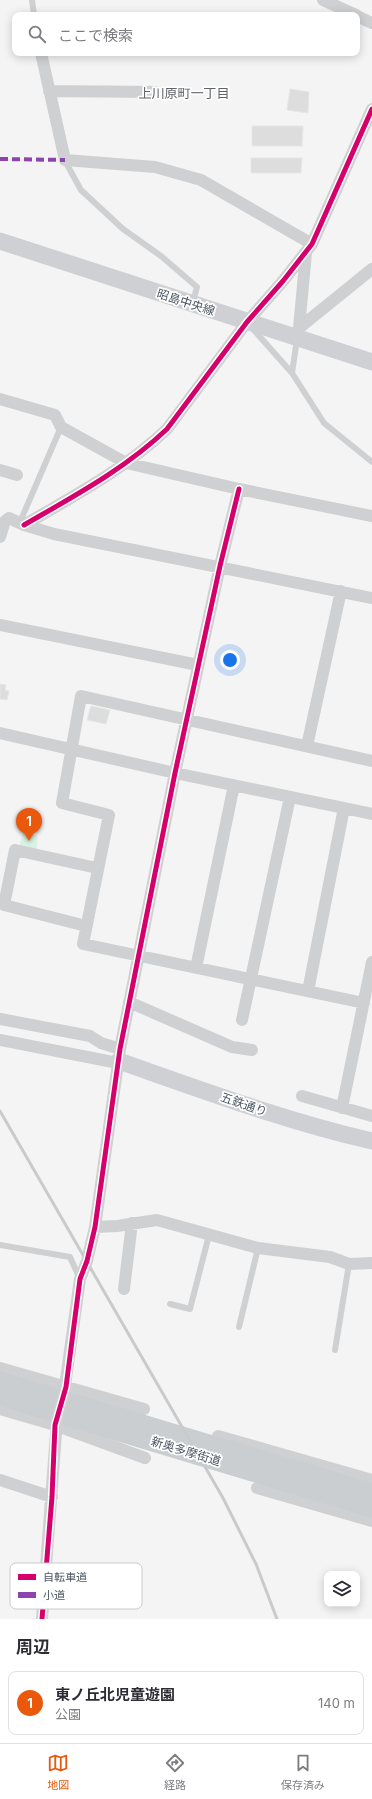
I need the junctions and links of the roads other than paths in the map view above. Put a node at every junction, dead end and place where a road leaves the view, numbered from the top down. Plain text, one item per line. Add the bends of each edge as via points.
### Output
1 (32, 0) edge
2 (323, 0) edge
3 (34, 12) edge
4 (349, 12) edge
5 (360, 17) edge
6 (372, 23) edge
7 (42, 56) edge
8 (49, 91) junction
9 (156, 92) dead end
10 (372, 109) edge
11 (65, 160) junction
12 (0, 241) edge
13 (309, 249) junction
14 (372, 269) edge
15 (192, 304) junction
16 (247, 322) junction
17 (298, 333) junction
18 (372, 362) edge
19 (292, 373) junction
20 (0, 399) edge
21 (61, 427) junction
22 (372, 462) edge
23 (126, 463) junction
24 (0, 470) edge
25 (17, 475) dead end
26 (239, 489) junction
27 (372, 516) edge
28 (22, 523) junction
29 (0, 537) edge
30 (220, 566) junction
31 (341, 591) junction
32 (372, 598) edge
33 (0, 625) edge
34 (198, 665) junction
35 (186, 719) junction
36 (0, 733) edge
37 (307, 746) junction
38 (71, 750) junction
39 (372, 761) edge
40 (175, 773) junction
41 (234, 785) junction
42 (290, 797) junction
43 (344, 808) junction
44 (372, 814) edge
45 (97, 868) junction
46 (86, 926) junction
47 (138, 956) junction
48 (372, 962) edge
49 (196, 968) junction
50 (251, 979) junction
51 (308, 991) junction
52 (129, 1002) junction
53 (364, 1003) junction
54 (0, 1019) edge
55 (242, 1020) dead end
56 (0, 1040) edge
57 (252, 1050) dead end
58 (119, 1057) junction
59 (302, 1096) dead end
60 (342, 1108) junction
61 (372, 1116) edge
62 (372, 1141) edge
63 (132, 1223) junction
64 (95, 1227) junction
65 (209, 1235) junction
66 (0, 1245) edge
67 (258, 1248) junction
68 (372, 1263) edge
69 (349, 1264) junction
70 (80, 1279) junction
71 (124, 1289) dead end
72 (170, 1304) dead end
73 (239, 1327) dead end
74 (334, 1350) dead end
75 (0, 1368) edge
76 (0, 1382) edge
77 (65, 1390) junction
78 (0, 1396) edge
79 (0, 1409) edge
80 (144, 1409) dead end
81 (56, 1423) junction
82 (218, 1436) dead end
83 (145, 1458) dead end
84 (0, 1480) edge
85 (372, 1480) edge
86 (257, 1488) dead end
87 (372, 1493) edge
88 (52, 1497) junction
89 (372, 1508) edge
90 (372, 1521) edge
91 (47, 1563) edge
92 (43, 1609) edge
93 (42, 1619) edge

1 - 3 lane
2 - 4 street
5 - 6 street
7 - 8 street
8 - 9 street
8 - 11 street
10 - 13 street
11 - 13 street via 155,167 201,180
11 - 15 lane via 81,190 123,229 198,287
12 - 15 street, 昭島中央線
13 - 16 street
13 - 17 street
14 - 17 street
15 - 16 street, 昭島中央線
16 - 17 street, 昭島中央線
16 - 19 lane
16 - 23 street via 167,429
17 - 18 street, 昭島中央線
17 - 19 lane
19 - 22 lane via 324,423
20 - 21 street via 55,415
21 - 23 street
21 - 28 lane
23 - 26 street
23 - 28 street via 100,481
24 - 25 street
26 - 27 street
26 - 30 street
28 - 29 street via 8,518
28 - 30 street via 54,534
30 - 31 street
30 - 34 street
31 - 32 street
31 - 37 street
33 - 34 street
34 - 35 street
35 - 37 street
35 - 38 street via 81,696
35 - 40 street
36 - 38 street
37 - 39 street
38 - 40 street
38 - 45 street via 62,803 109,814
40 - 41 street
40 - 47 street
41 - 42 street
41 - 49 street
42 - 43 street
42 - 50 street
43 - 44 street
43 - 51 street
45 - 46 street
45 - 46 street via 15,850 4,905
46 - 47 street via 83,944
47 - 49 street
47 - 52 street
48 - 53 street
49 - 50 street
50 - 51 street
50 - 55 street
51 - 53 street
52 - 57 street via 232,1047
52 - 58 street
53 - 60 street
54 - 58 street via 90,1036
56 - 58 street
58 - 62 street, 五鉄通り via 256,1109
58 - 64 street
59 - 60 street
60 - 61 street
63 - 64 street
63 - 65 street via 157,1220
63 - 71 street
64 - 70 street
65 - 67 street
65 - 72 lane via 190,1309
66 - 70 lane via 70,1257
67 - 69 street via 330,1257
67 - 73 lane
68 - 69 street
69 - 74 lane
70 - 77 street
75 - 77 street
76 - 87 main road, 新奥多摩街道
77 - 80 street
77 - 81 street, bridge
78 - 89 main road, 新奥多摩街道
79 - 81 street
81 - 83 street
81 - 88 street
82 - 85 street
84 - 88 street
86 - 90 street
88 - 91 street
92 - 93 street

